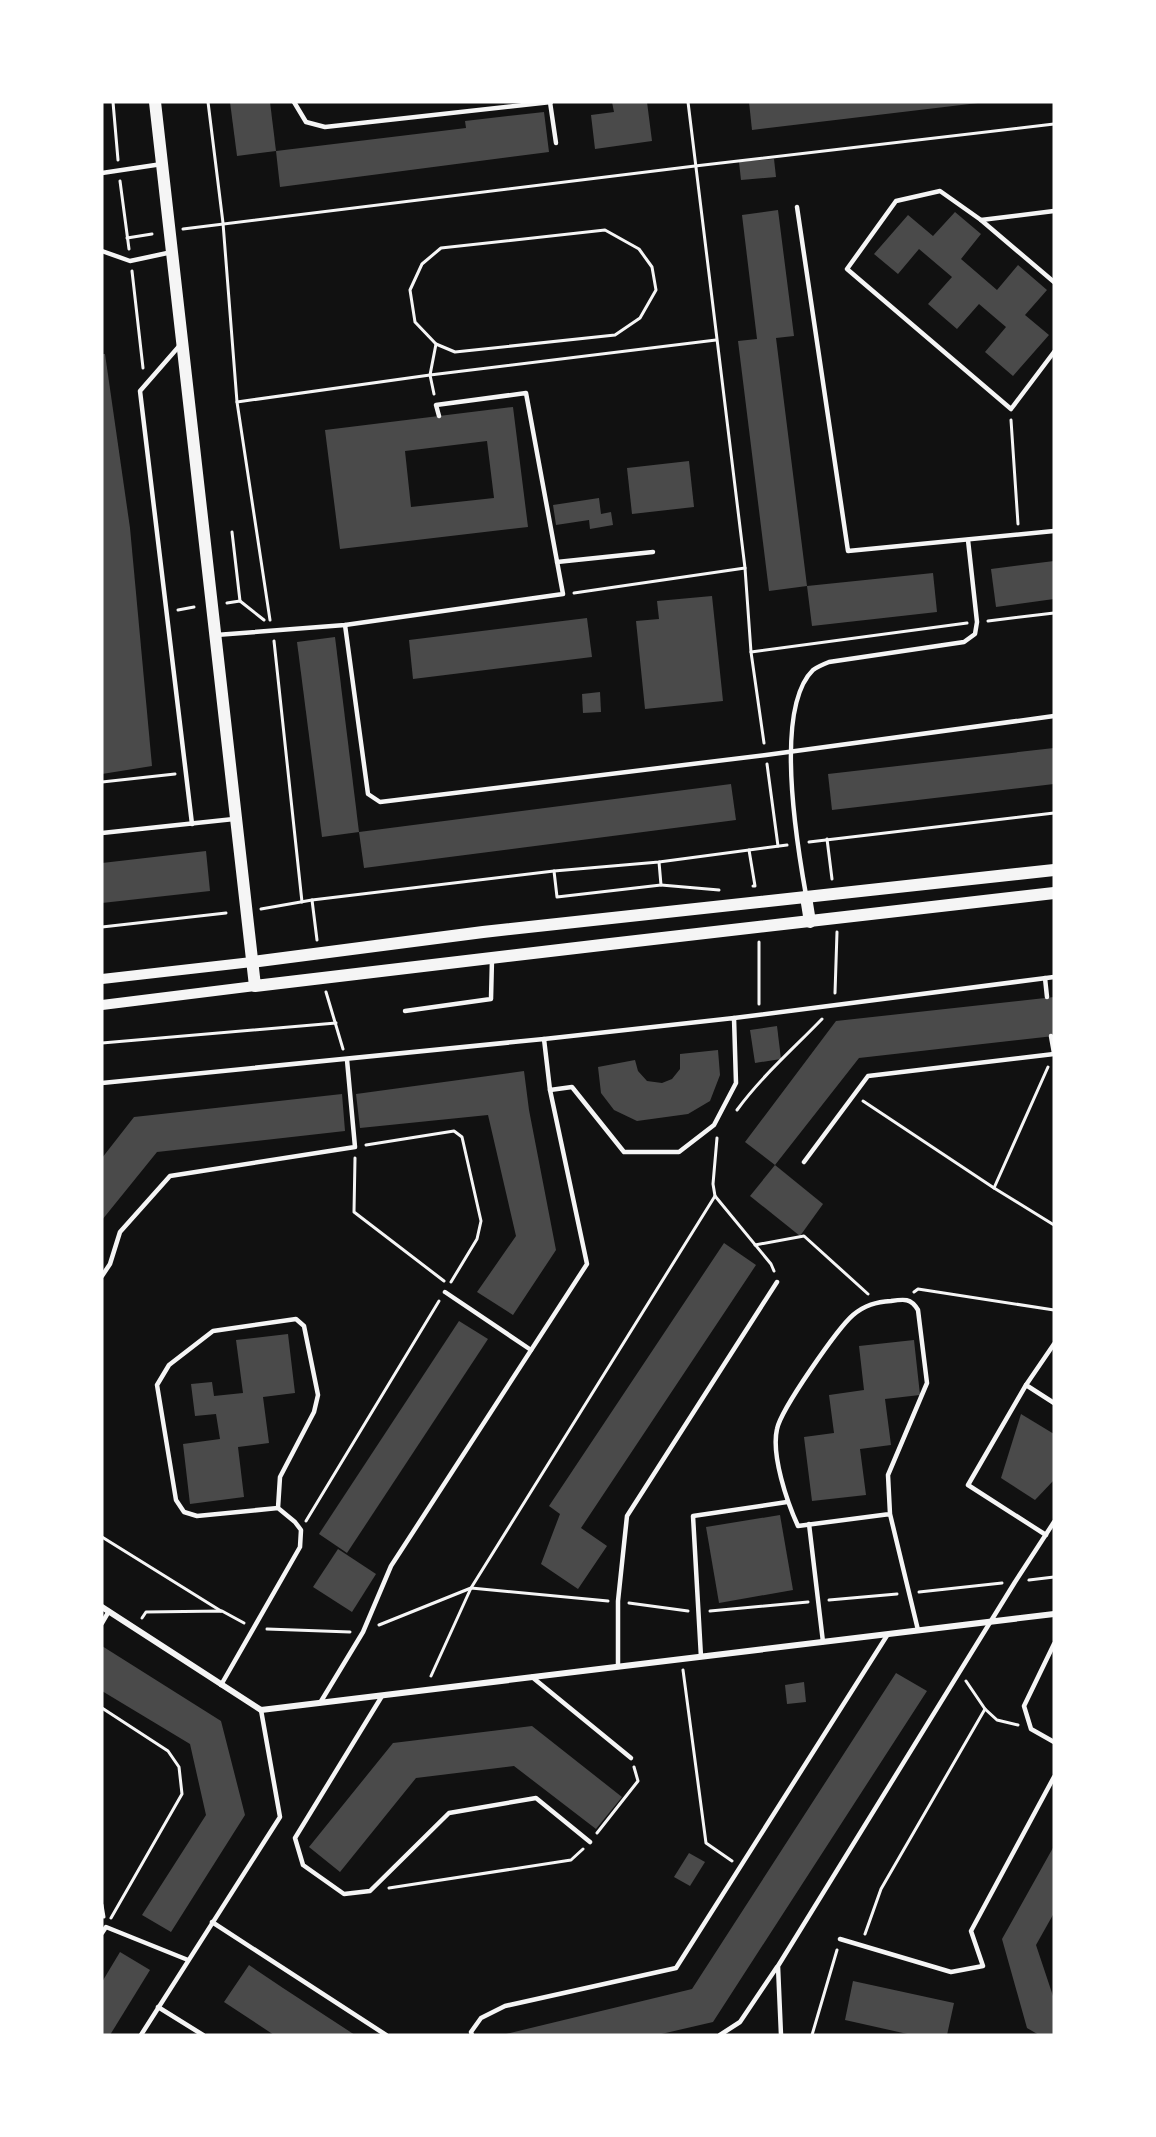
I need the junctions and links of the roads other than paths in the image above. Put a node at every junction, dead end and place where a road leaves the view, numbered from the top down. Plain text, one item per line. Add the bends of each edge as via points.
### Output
1 (154, 102) edge
2 (294, 102) edge
3 (550, 102) edge
4 (556, 143) dead end
5 (162, 164) junction
6 (102, 172) edge
7 (796, 207) dead end
8 (1054, 211) edge
9 (981, 220) junction
10 (102, 251) edge
11 (172, 252) junction
12 (1054, 282) edge
13 (182, 343) junction
14 (1054, 352) edge
15 (438, 416) dead end
16 (1054, 531) edge
17 (968, 540) junction
18 (653, 552) dead end
19 (557, 562) junction
20 (345, 625) junction
21 (216, 635) junction
22 (1054, 716) edge
23 (790, 752) junction
24 (237, 819) junction
25 (192, 824) junction
26 (102, 833) edge
27 (1054, 870) edge
28 (1054, 893) edge
29 (806, 897) junction
30 (810, 922) junction
31 (492, 956) junction
32 (252, 962) junction
33 (1054, 977) edge
34 (1045, 978) junction
35 (102, 979) edge
36 (255, 986) junction
37 (1047, 997) dead end
38 (102, 1005) edge
39 (405, 1011) dead end
40 (734, 1018) junction
41 (1051, 1036) dead end
42 (544, 1039) junction
43 (1054, 1054) edge
44 (347, 1060) junction
45 (102, 1083) edge
46 (550, 1090) junction
47 (804, 1162) dead end
48 (102, 1276) edge
49 (777, 1281) road end
50 (445, 1292) road end
51 (1054, 1344) edge
52 (531, 1350) junction
53 (1026, 1385) junction
54 (1054, 1403) edge
55 (787, 1502) junction
56 (278, 1508) junction
57 (890, 1514) junction
58 (1054, 1522) edge
59 (809, 1524) junction
60 (1046, 1535) junction
61 (102, 1607) edge
62 (109, 1611) junction
63 (1054, 1614) edge
64 (991, 1622) junction
65 (102, 1623) edge
66 (918, 1630) junction
67 (888, 1634) junction
68 (823, 1642) junction
69 (1054, 1644) edge
70 (701, 1657) junction
71 (618, 1667) junction
72 (532, 1677) junction
73 (221, 1684) junction
74 (382, 1696) junction
75 (320, 1703) junction
76 (261, 1710) junction
77 (1054, 1742) edge
78 (631, 1758) road end
79 (1054, 1778) edge
80 (590, 1842) road end
81 (212, 1922) junction
82 (102, 1933) edge
83 (840, 1940) road end
84 (188, 1960) junction
85 (778, 1966) junction
86 (158, 2007) junction
87 (141, 2035) edge
88 (203, 2035) edge
89 (387, 2035) edge
90 (471, 2035) edge
91 (720, 2035) edge
92 (781, 2035) edge

1 - 5 main road
2 - 3 lane via 306,122 325,127
3 - 4 lane
5 - 6 lane
5 - 11 main road
7 - 17 lane via 848,551
8 - 9 lane
9 - 12 lane
9 - 14 lane via 940,191 897,201 847,269 1011,409
10 - 11 lane via 130,261
11 - 13 main road
13 - 21 main road
13 - 25 lane via 140,391
15 - 19 lane via 436,405 526,393
16 - 17 lane
17 - 23 lane via 975,634 964,642 829,662 813,670 802,687
18 - 19 lane
19 - 20 lane via 563,594
20 - 21 lane
20 - 23 lane via 368,794 380,802
21 - 24 main road
22 - 23 lane
23 - 29 lane
24 - 25 lane
24 - 32 main road
25 - 26 lane
27 - 29 main road
28 - 30 main road
29 - 30 main road
29 - 32 main road
30 - 31 main road
31 - 36 main road
31 - 39 lane via 490,999
32 - 35 street
32 - 36 main road
33 - 34 lane
34 - 37 lane
34 - 40 lane
36 - 38 street
40 - 42 lane
40 - 46 lane via 736,1083 714,1125 679,1152 624,1152 572,1087
41 - 43 lane
42 - 44 lane
42 - 46 lane
43 - 47 lane via 868,1076
44 - 45 lane
44 - 48 lane via 356,1147 170,1176 120,1232
46 - 52 lane via 587,1264
49 - 71 lane via 627,1516 618,1601
50 - 52 lane
51 - 53 lane
52 - 75 lane via 391,1566 363,1632
53 - 54 lane
53 - 60 lane via 968,1485
55 - 57 lane via 777,1450 777,1429 783,1413 839,1329 854,1314 873,1303 906,1299 918,1310 927,1383 888,1475
55 - 59 lane via 798,1526
55 - 70 lane via 693,1516
56 - 56 lane via 280,1477 315,1412 318,1395 304,1326 296,1319 213,1331 169,1365 157,1385 176,1500 184,1512 197,1516
56 - 73 lane via 301,1530 300,1546
57 - 59 lane
57 - 66 lane
58 - 60 lane
59 - 68 lane
60 - 64 lane
61 - 62 street
62 - 65 lane
62 - 73 street
63 - 64 street
64 - 66 street
64 - 85 lane
66 - 67 street
67 - 68 street
67 - 90 lane via 676,1968 505,2006 481,2018
68 - 70 street
69 - 77 lane via 1024,1706 1031,1729
70 - 71 street
71 - 72 street
72 - 74 street
72 - 78 lane
73 - 76 street
74 - 75 street
74 - 80 lane via 295,1838 303,1864 344,1894 370,1891 449,1813 536,1798
75 - 76 street
76 - 81 lane via 280,1817
79 - 83 lane via 971,1931 982,1966 951,1972
81 - 84 lane
81 - 89 lane
82 - 84 lane via 106,1927
84 - 86 lane
85 - 91 lane via 740,2022
85 - 92 lane
86 - 87 lane
86 - 88 lane

